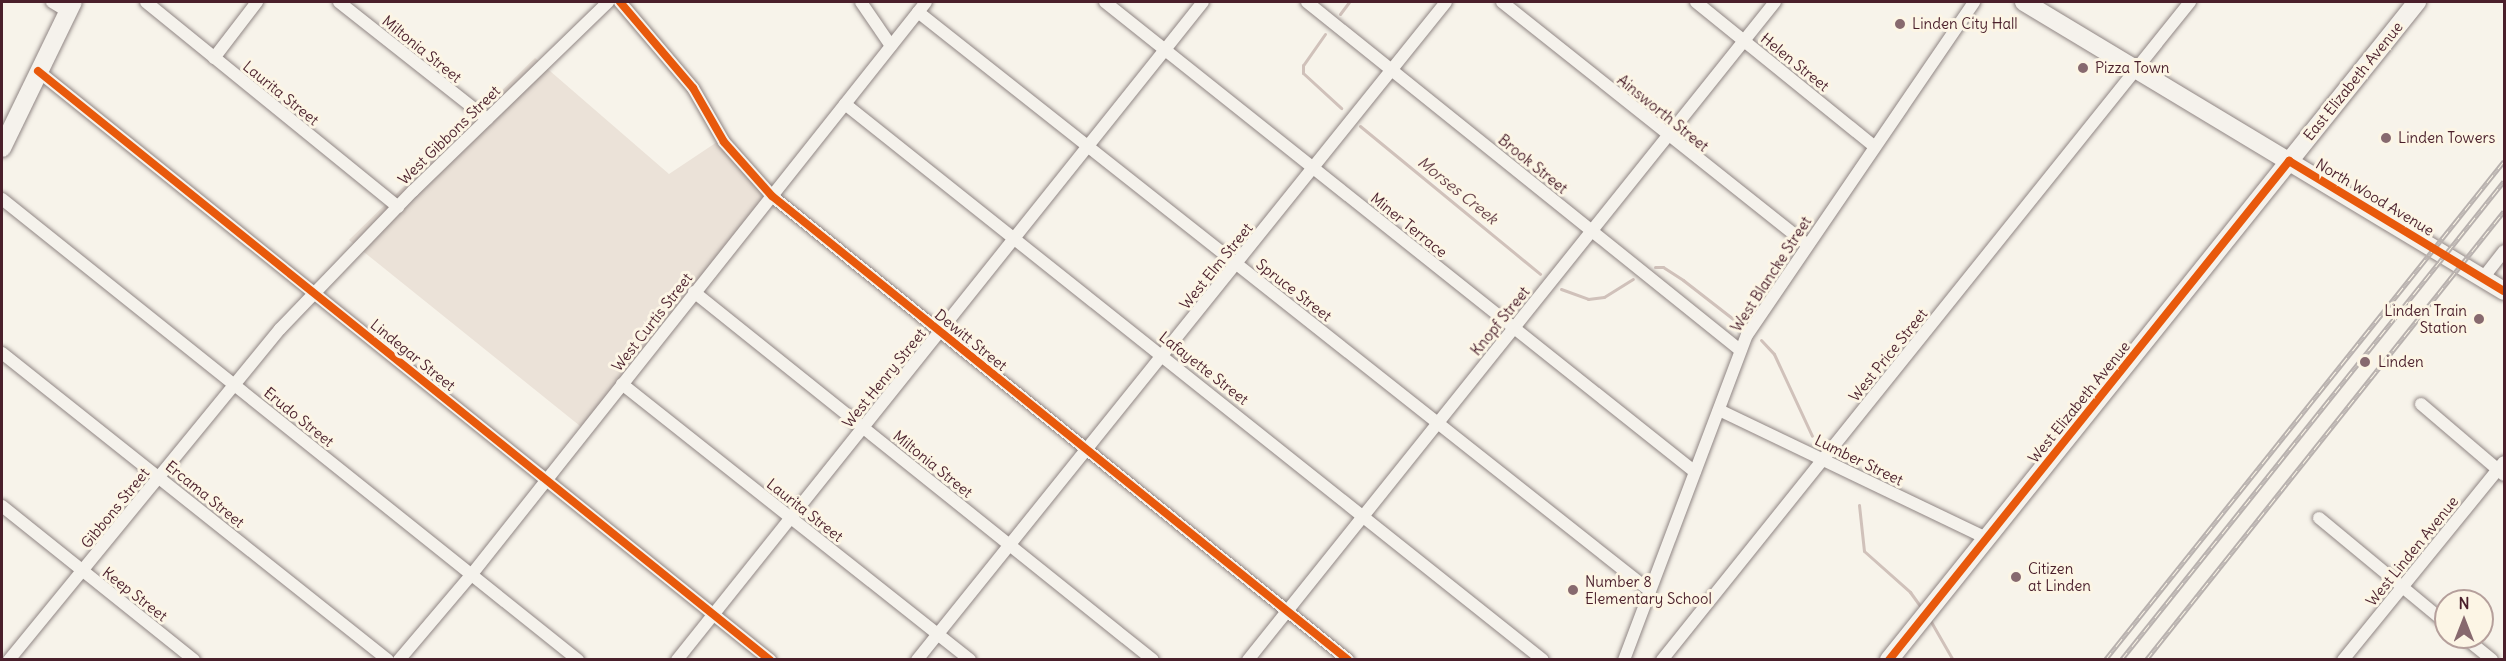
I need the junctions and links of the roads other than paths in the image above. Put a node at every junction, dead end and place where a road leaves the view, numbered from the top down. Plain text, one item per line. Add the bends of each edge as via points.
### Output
1 (146, 2) edge
2 (257, 2) edge
3 (339, 2) edge
4 (608, 2) edge
5 (620, 2) edge
6 (861, 2) edge
7 (1105, 2) edge
8 (1203, 2) edge
9 (1307, 2) edge
10 (1446, 2) edge
11 (1502, 2) edge
12 (1696, 2) edge
13 (1775, 2) edge
14 (1974, 2) edge
15 (2024, 2) edge
16 (2190, 2) edge
17 (2417, 2) edge
18 (64, 5) edge
19 (922, 7) edge
20 (1744, 41) junction
21 (891, 46) junction
22 (1165, 50) junction
23 (214, 58) junction
24 (2136, 68) junction
25 (1392, 70) junction
26 (38, 71) junction
27 (845, 104) junction
28 (487, 119) junction
29 (1667, 137) junction
30 (1088, 146) junction
31 (1874, 146) junction
32 (2, 148) edge
33 (2289, 161) junction
34 (1314, 168) junction
35 (772, 196) junction
36 (2, 199) edge
37 (398, 207) junction
38 (1592, 230) junction
39 (1014, 237) junction
40 (1807, 245) junction
41 (2505, 251) edge
42 (1237, 264) junction
43 (2483, 278) junction
44 (2505, 291) edge
45 (694, 292) junction
46 (314, 293) junction
47 (1514, 328) junction
48 (939, 331) junction
49 (1740, 350) junction
50 (2, 353) edge
51 (1163, 355) junction
52 (622, 384) junction
53 (234, 385) junction
54 (2421, 404) dead end
55 (1719, 410) junction
56 (1438, 423) junction
57 (862, 427) junction
58 (1086, 450) junction
59 (1824, 460) junction
60 (2502, 469) edge
61 (1695, 472) junction
62 (159, 477) junction
63 (546, 479) junction
64 (2, 506) edge
65 (1365, 514) junction
66 (790, 517) junction
67 (2319, 518) dead end
68 (1986, 538) junction
69 (1010, 545) junction
70 (82, 571) junction
71 (472, 574) junction
72 (2400, 587) junction
73 (1650, 591) junction
74 (1287, 611) junction
75 (713, 614) junction
76 (2434, 614) edge
77 (937, 634) junction
78 (2479, 649) edge
79 (9, 660) edge
80 (194, 660) edge
81 (388, 660) edge
82 (399, 660) edge
83 (578, 660) edge
84 (677, 660) edge
85 (770, 660) edge
86 (917, 660) edge
87 (970, 660) edge
88 (1153, 660) edge
89 (1248, 660) edge
90 (1348, 660) edge
91 (1543, 660) edge
92 (1624, 660) edge
93 (1662, 660) edge
94 (1889, 660) edge
95 (2343, 660) edge
96 (2493, 660) edge

1 - 23 street, Laurita Street
2 - 23 street
3 - 28 street, Miltonia Street
4 - 28 street, West Gibbons Street
5 - 35 street, Dewitt Street via 693,88 724,142
6 - 21 street
7 - 22 street, Miner Terrace
8 - 22 street, West Henry Street
9 - 25 street, Brook Street
10 - 25 street, West Elm Street
11 - 29 street, Ainsworth Street
12 - 20 street, Helen Street
13 - 20 street, Knopf Street
14 - 31 street, West Blancke Street
15 - 24 street, North Wood Avenue
16 - 24 street, West Price Street
17 - 33 street, East Elizabeth Avenue
18 - 26 street
19 - 21 street, West Curtis Street
19 - 30 street, Spruce Street
20 - 29 street, Knopf Street
20 - 31 street, Helen Street
21 - 27 street, West Curtis Street
22 - 30 street, West Henry Street
22 - 34 street, Miner Terrace
23 - 37 street, Laurita Street
24 - 33 street, North Wood Avenue
24 - 59 street, West Price Street
25 - 34 street, West Elm Street
25 - 38 street, Brook Street
26 - 32 street
26 - 46 street, Lindegar Street
27 - 35 street, West Curtis Street
27 - 39 street, Lafayette Street
28 - 37 street, West Gibbons Street
29 - 38 street, Knopf Street
29 - 40 street, Ainsworth Street
30 - 39 street, West Henry Street
30 - 42 street, Spruce Street
31 - 40 street, West Blancke Street
33 - 43 street, North Wood Avenue
33 - 68 street, West Elizabeth Avenue via 2021,508
34 - 42 street, West Elm Street
34 - 47 street, Miner Terrace
35 - 45 street, West Curtis Street
35 - 48 street, Dewitt Street
36 - 53 street, Erudo Street
37 - 46 street, West Gibbons Street
38 - 47 street, Knopf Street
38 - 49 street, Brook Street
39 - 48 street, West Henry Street
39 - 51 street, Lafayette Street
40 - 49 street, West Blancke Street
41 - 43 street
42 - 51 street, West Elm Street
42 - 56 street, Spruce Street
43 - 44 street, North Wood Avenue
45 - 52 street, West Curtis Street
45 - 57 street, Miltonia Street
46 - 53 street, Gibbons Street
46 - 63 street, Lindegar Street
47 - 56 street, Knopf Street
47 - 61 street, Miner Terrace
48 - 57 street, West Henry Street
48 - 58 street, Dewitt Street
49 - 55 street, West Blancke Street
50 - 62 street, Ercama Street
51 - 58 street, West Elm Street
51 - 65 street, Lafayette Street
52 - 63 street, West Curtis Street
52 - 66 street, Laurita Street
53 - 62 street, Gibbons Street
53 - 71 street, Erudo Street
54 - 60 street
55 - 59 street, Lumber Street
55 - 61 street, West Blancke Street
56 - 65 street, Knopf Street
56 - 73 street, Spruce Street
57 - 66 street, West Henry Street
57 - 69 street, Miltonia Street
58 - 69 street, West Elm Street
58 - 74 street, Dewitt Street
59 - 68 street, Lumber Street
59 - 93 street, West Price Street
60 - 72 street, West Linden Avenue
61 - 73 street, West Blancke Street
62 - 70 street, Gibbons Street
62 - 81 street, Ercama Street
63 - 71 street, West Curtis Street
63 - 75 street, Lindegar Street
64 - 70 street, Keep Street
65 - 74 street, Knopf Street
65 - 91 street, Lafayette Street
66 - 75 street, West Henry Street
66 - 77 street, Laurita Street
67 - 72 street
68 - 94 street, West Elizabeth Avenue
69 - 77 street, West Elm Street
69 - 88 street, Miltonia Street
70 - 79 street, Gibbons Street
70 - 80 street, Keep Street
71 - 82 street, West Curtis Street
71 - 83 street, Erudo Street
72 - 76 street
72 - 95 street, West Linden Avenue
73 - 92 street, West Blancke Street
74 - 89 street, Knopf Street
74 - 90 street, Dewitt Street
75 - 84 street, West Henry Street
75 - 85 street, Lindegar Street
77 - 86 street, West Elm Street
77 - 87 street, Laurita Street
78 - 96 street

